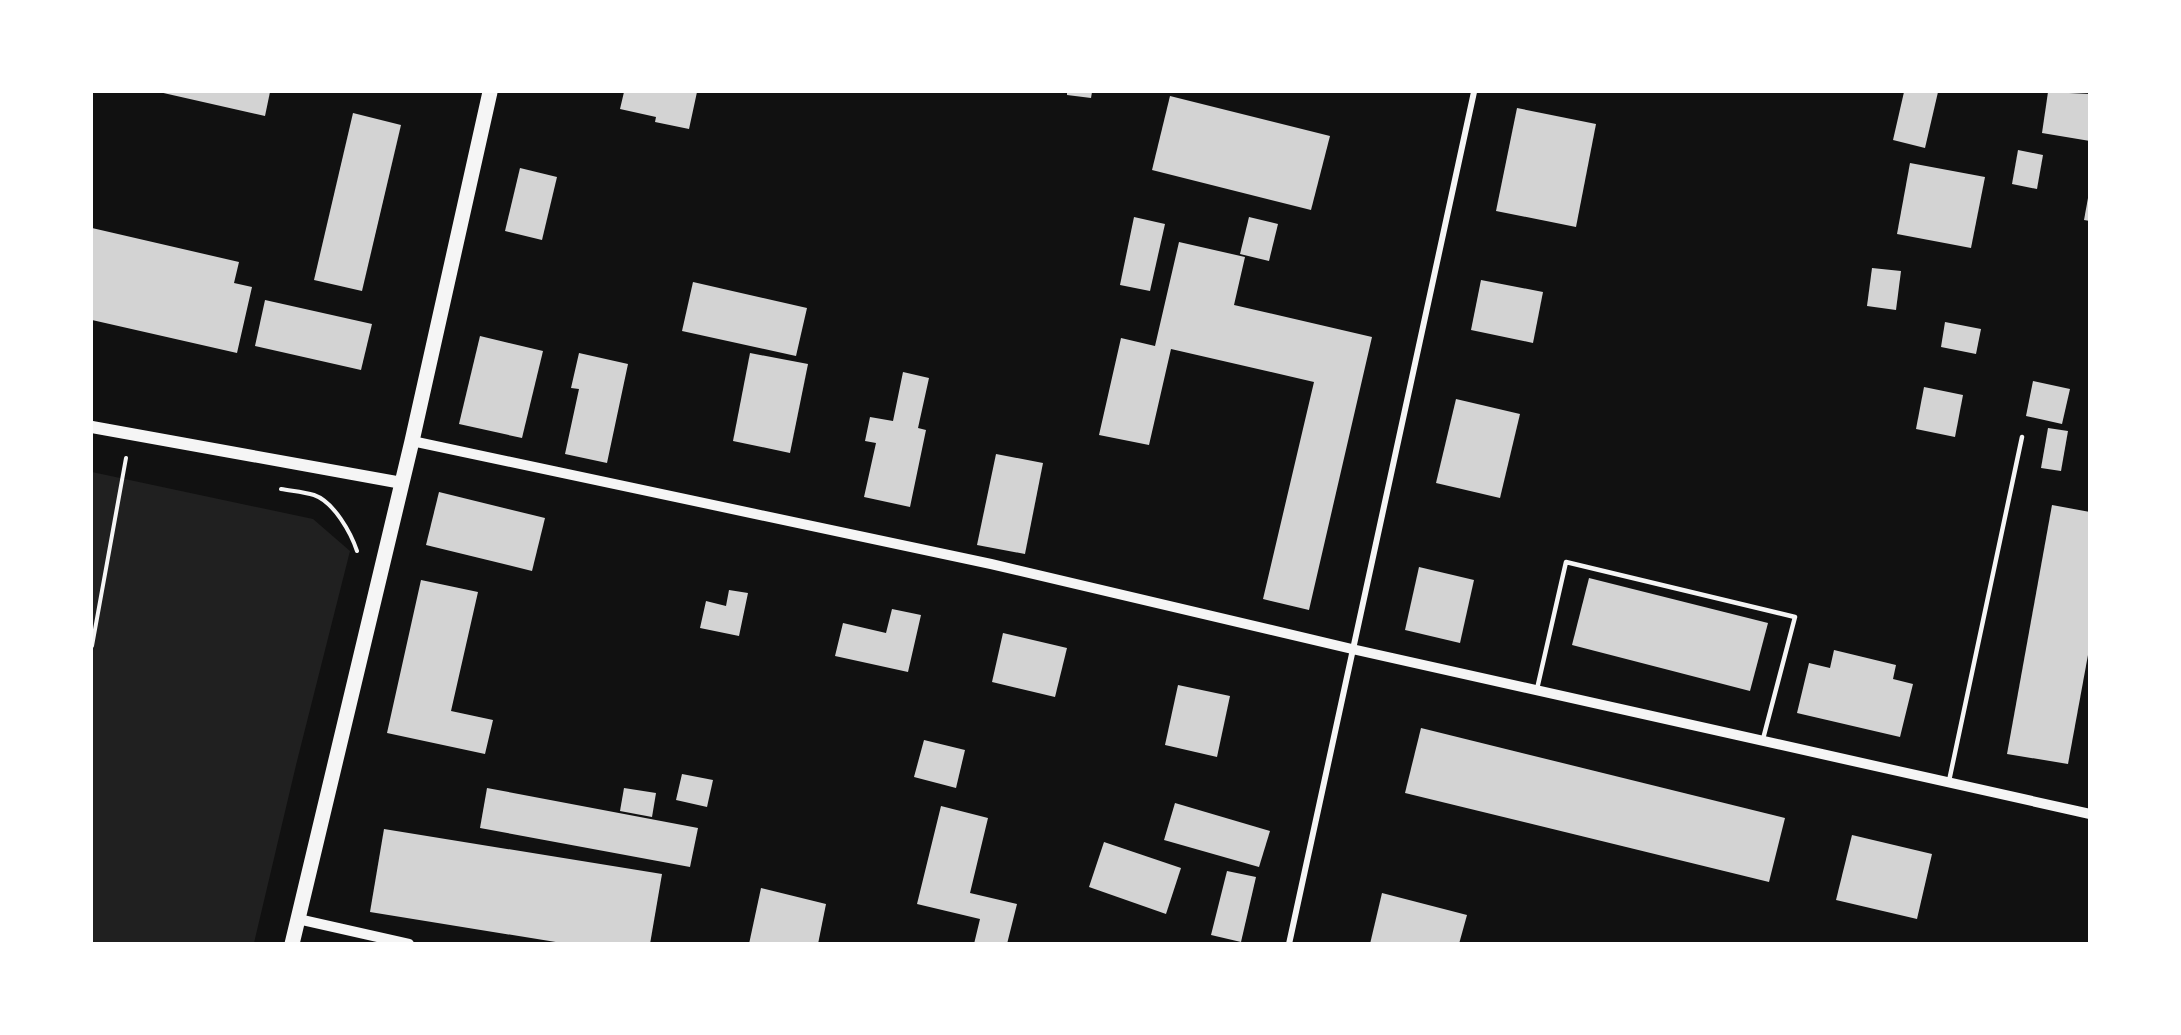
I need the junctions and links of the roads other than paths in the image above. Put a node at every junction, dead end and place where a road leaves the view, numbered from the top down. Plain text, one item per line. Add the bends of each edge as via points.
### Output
1 (490, 92) edge
2 (1474, 92) edge
3 (92, 427) edge
4 (2022, 437) dead end
5 (412, 441) junction
6 (402, 483) junction
7 (1352, 649) junction
8 (1537, 689) junction
9 (1763, 741) junction
10 (1949, 783) junction
11 (2090, 814) edge
12 (298, 919) junction
13 (292, 944) edge
14 (409, 944) edge
15 (1289, 944) edge

1 - 5 main road
2 - 7 street
3 - 6 main road
4 - 10 lane
5 - 6 main road
5 - 7 street via 990,564
6 - 12 main road
7 - 8 street
7 - 15 street
8 - 9 street
8 - 9 lane via 1566,562 1795,617
9 - 10 street
10 - 11 street
12 - 13 main road
12 - 14 street

